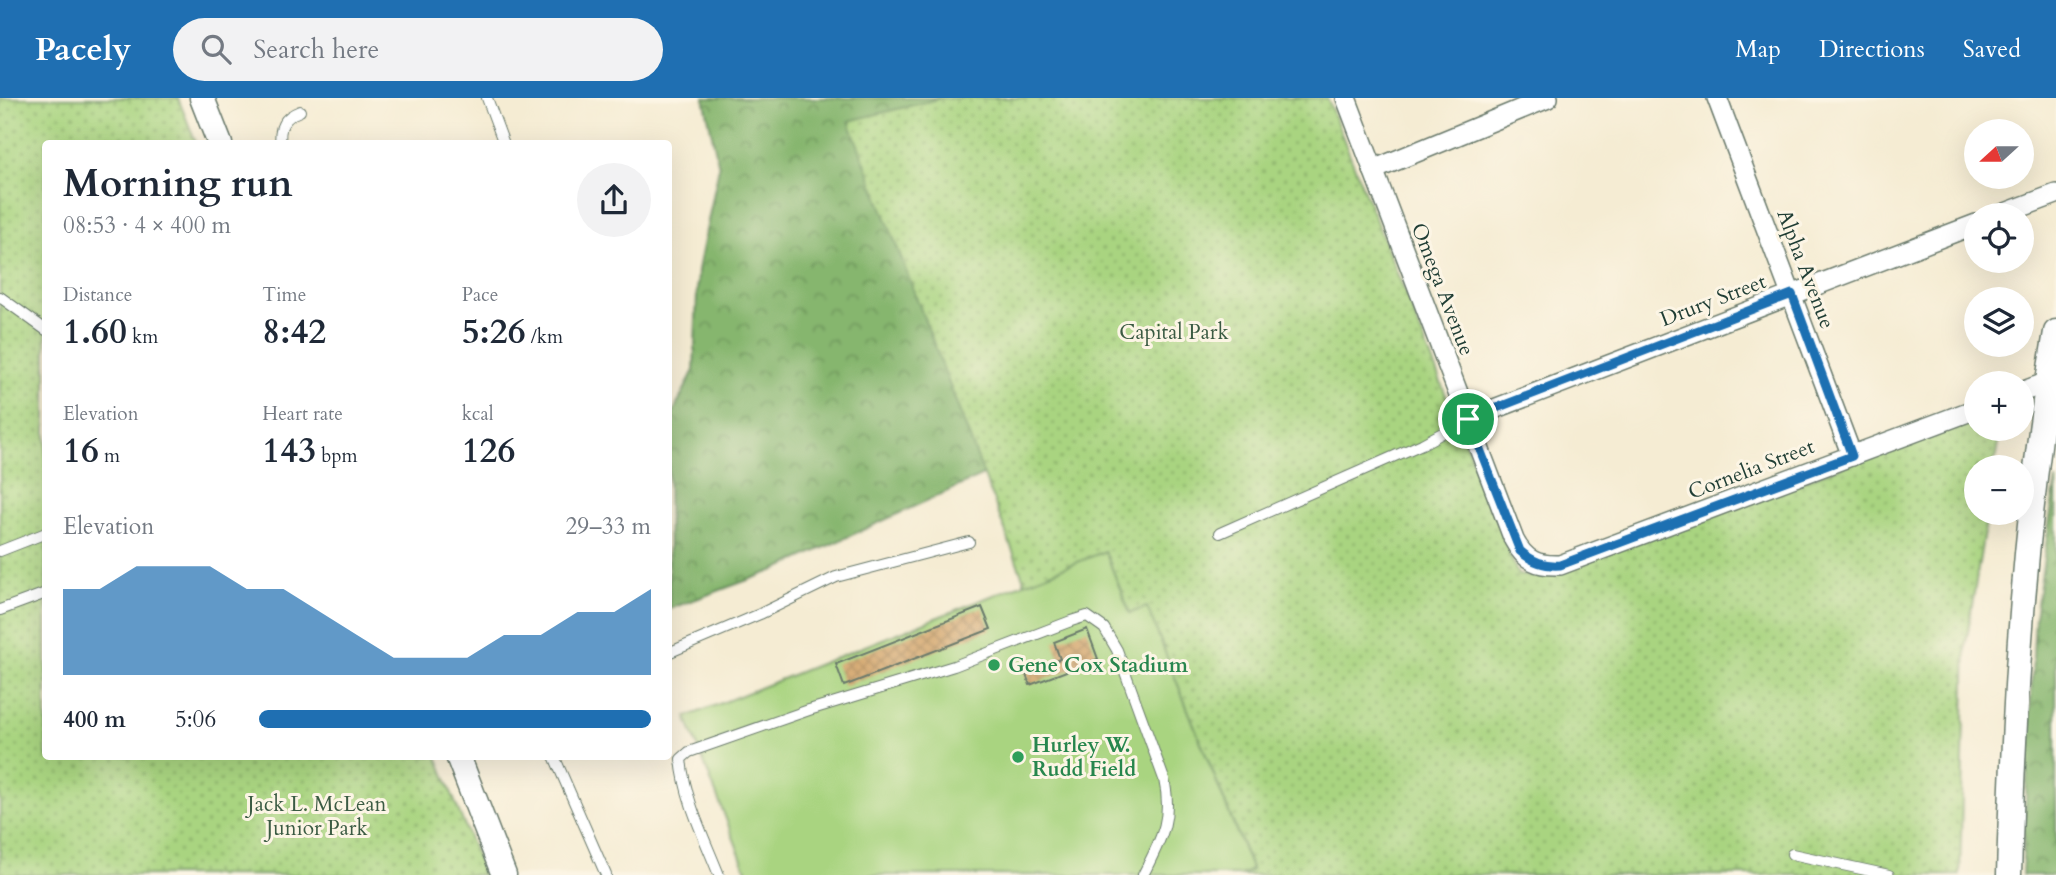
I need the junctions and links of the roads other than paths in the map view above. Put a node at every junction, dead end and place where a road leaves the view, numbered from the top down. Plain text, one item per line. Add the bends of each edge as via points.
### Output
1 (202, 98) edge
2 (487, 98) edge
3 (1346, 98) edge
4 (1548, 98) edge
5 (1717, 98) edge
6 (300, 111) dead end
7 (218, 140) edge
8 (280, 140) edge
9 (503, 140) edge
10 (1373, 170) junction
11 (2056, 194) edge
12 (2032, 203) edge
13 (1964, 230) edge
14 (1792, 294) junction
15 (0, 297) edge
16 (42, 327) edge
17 (2056, 332) edge
18 (2052, 380) edge
19 (2034, 387) edge
20 (1964, 414) edge
21 (1468, 419) junction
22 (1852, 456) junction
23 (1220, 533) dead end
24 (42, 535) edge
25 (969, 542) dead end
26 (0, 551) edge
27 (1540, 564) joint
28 (42, 594) edge
29 (0, 610) edge
30 (672, 651) edge
31 (460, 760) edge
32 (556, 760) edge
33 (1792, 855) dead end
34 (504, 875) edge
35 (606, 875) edge
36 (719, 875) edge
37 (1143, 875) edge
38 (1889, 875) edge
39 (2009, 875) edge

1 - 7 street
2 - 9 lane
3 - 10 street, Omega Avenue
4 - 10 street
5 - 14 street, Alpha Avenue
6 - 8 lane via 290,114 281,125
10 - 21 street, Omega Avenue
11 - 12 street
13 - 14 street, Drury Street
14 - 21 street, Drury Street
14 - 22 street, Alpha Avenue
15 - 16 lane
17 - 18 street
18 - 19 street
18 - 39 street via 2027,556
20 - 22 street, Cornelia Street
21 - 23 lane
21 - 27 street, Omega Avenue via 1520,551
22 - 27 street, Cornelia Street via 1560,565
24 - 26 lane
25 - 30 lane via 836,578
28 - 29 lane
31 - 34 street
32 - 35 lane
33 - 38 lane
36 - 37 lane via 686,788 681,759 689,752 954,666 1087,616 1104,628 1117,650 1166,788 1164,832

